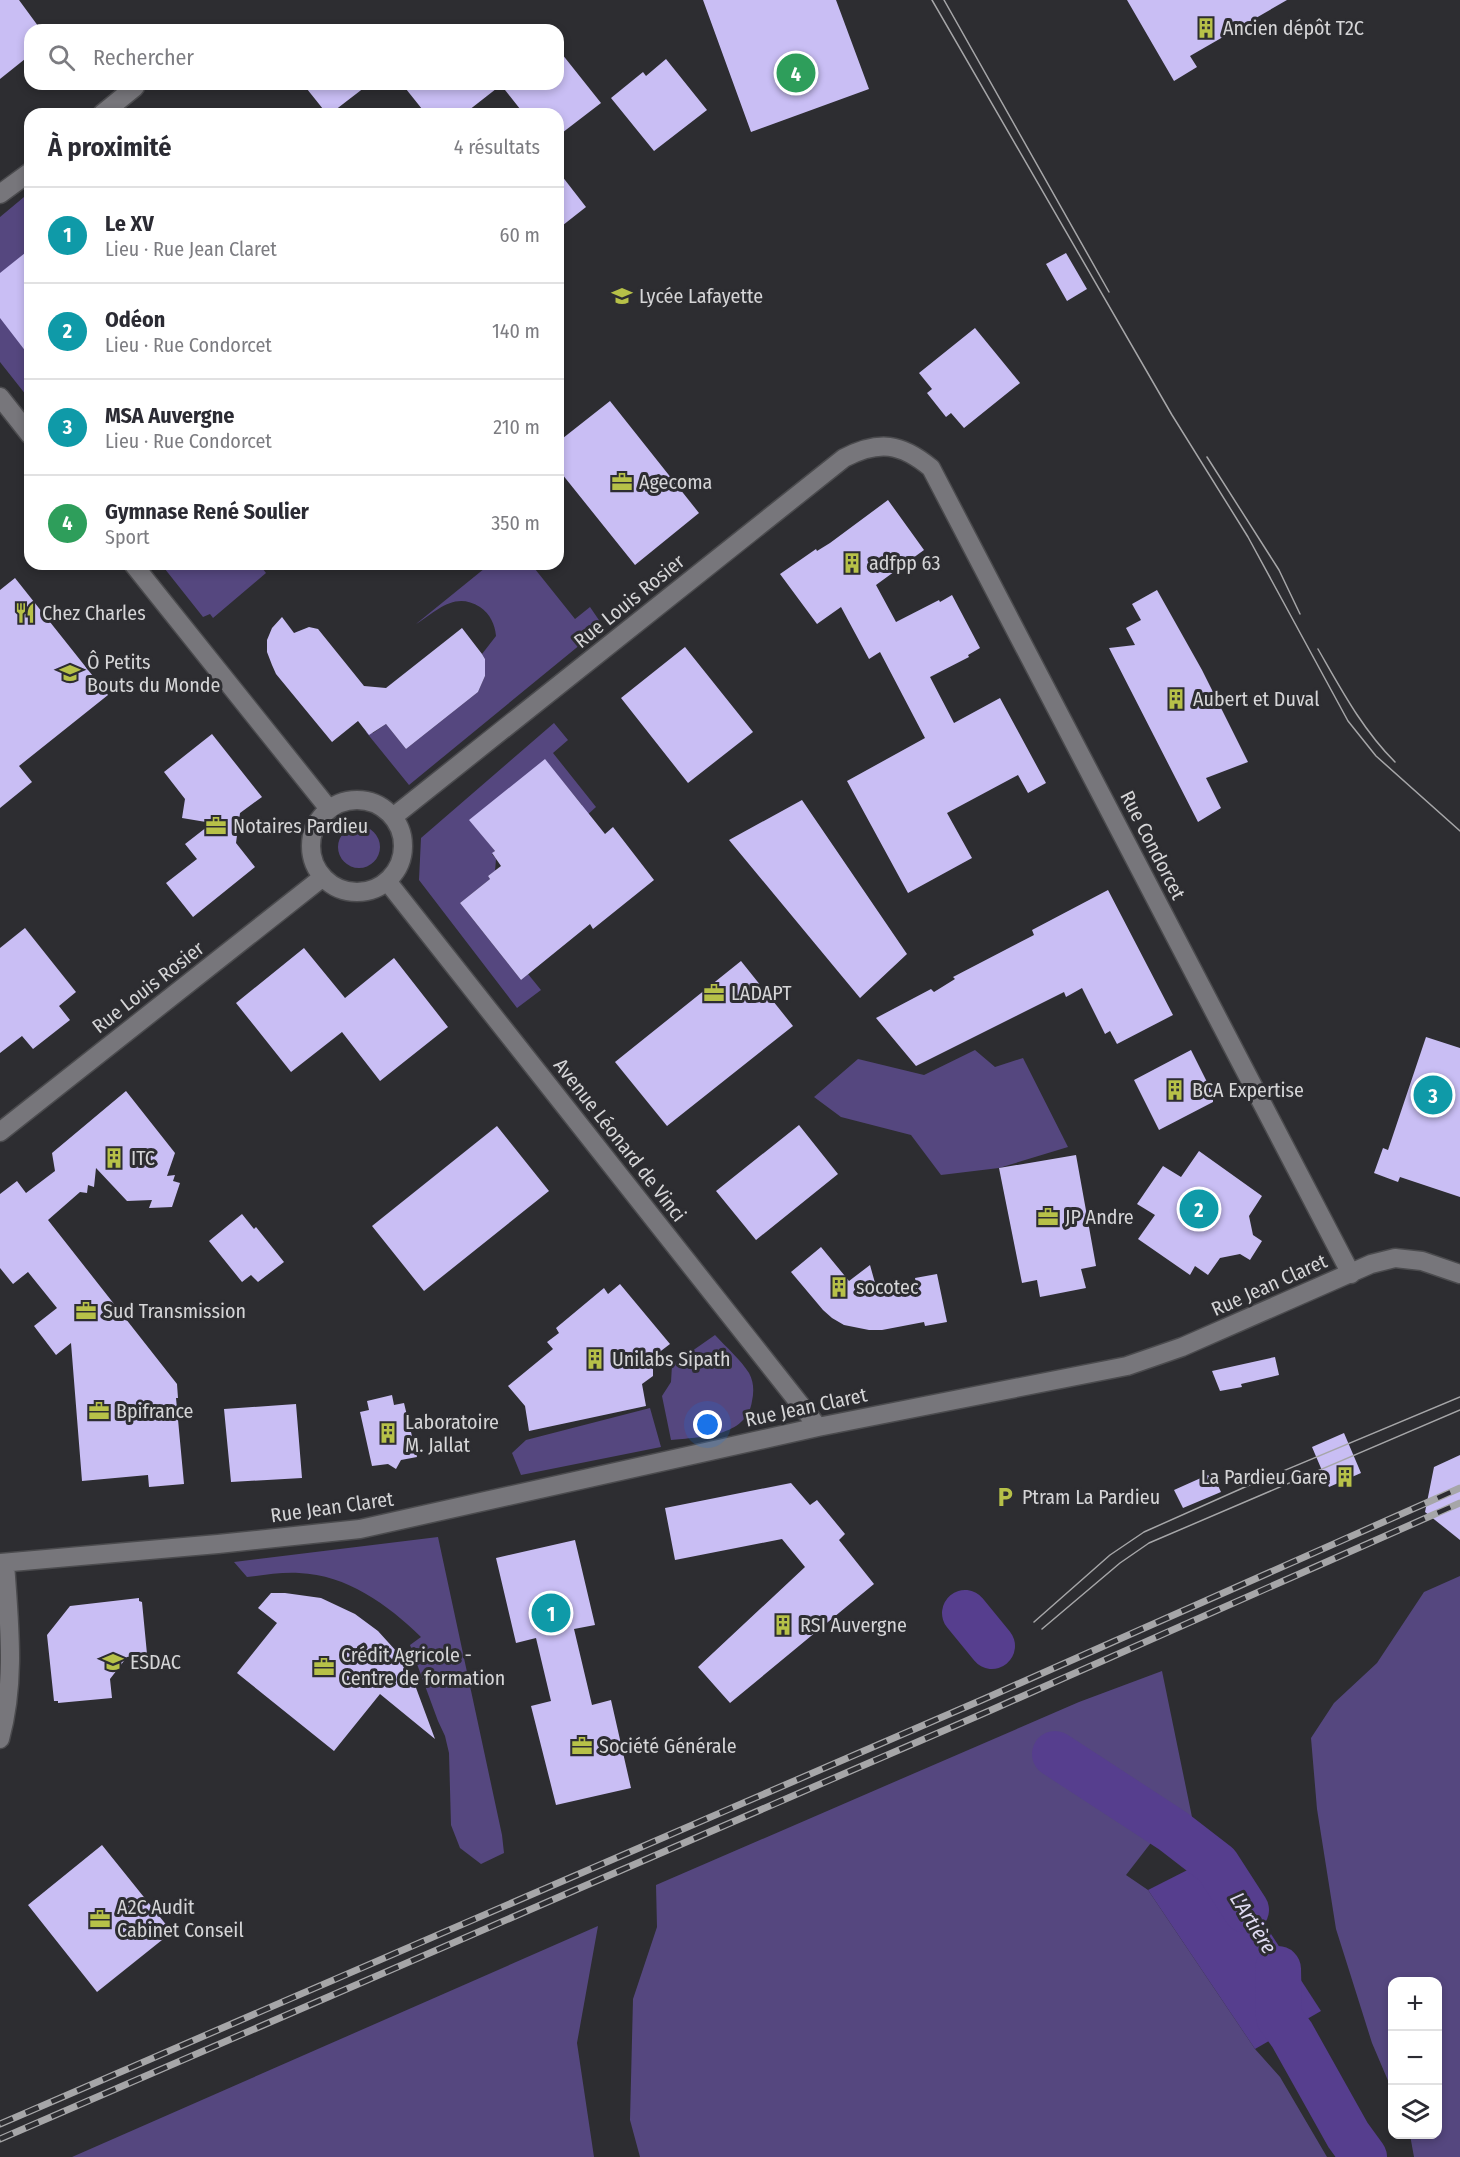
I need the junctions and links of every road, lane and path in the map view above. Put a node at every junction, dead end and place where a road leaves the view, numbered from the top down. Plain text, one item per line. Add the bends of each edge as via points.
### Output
1 (131, 90) edge
2 (109, 108) edge
3 (24, 176) edge
4 (0, 194) edge
5 (0, 397) edge
6 (24, 427) edge
7 (902, 450) joint
8 (138, 570) edge
9 (329, 809) junction
10 (393, 817) junction
11 (323, 877) junction
12 (387, 881) junction
13 (0, 1132) edge
14 (1351, 1274) junction
15 (1460, 1274) edge
16 (818, 1427) junction
17 (2, 1563) edge
18 (0, 1739) edge

1 - 2 street
3 - 4 street
5 - 6 street
7 - 10 street, Rue Louis Rosier via 875,446 844,458
7 - 14 street, Rue Condorcet via 931,468
8 - 9 street
9 - 10 street via 345,801 363,800 380,805
9 - 11 street via 312,834 311,849
10 - 12 street via 401,832 403,850 398,867
11 - 12 street via 337,888 354,892
11 - 13 street, Rue Louis Rosier
12 - 16 street, Avenue Léonard de Vinci
14 - 15 street, Rue Jean Claret via 1395,1258 1422,1261
14 - 16 street, Rue Jean Claret via 1174,1350 1127,1366
16 - 17 street, Rue Jean Claret via 360,1529
17 - 18 street via 11,1669 8,1710

